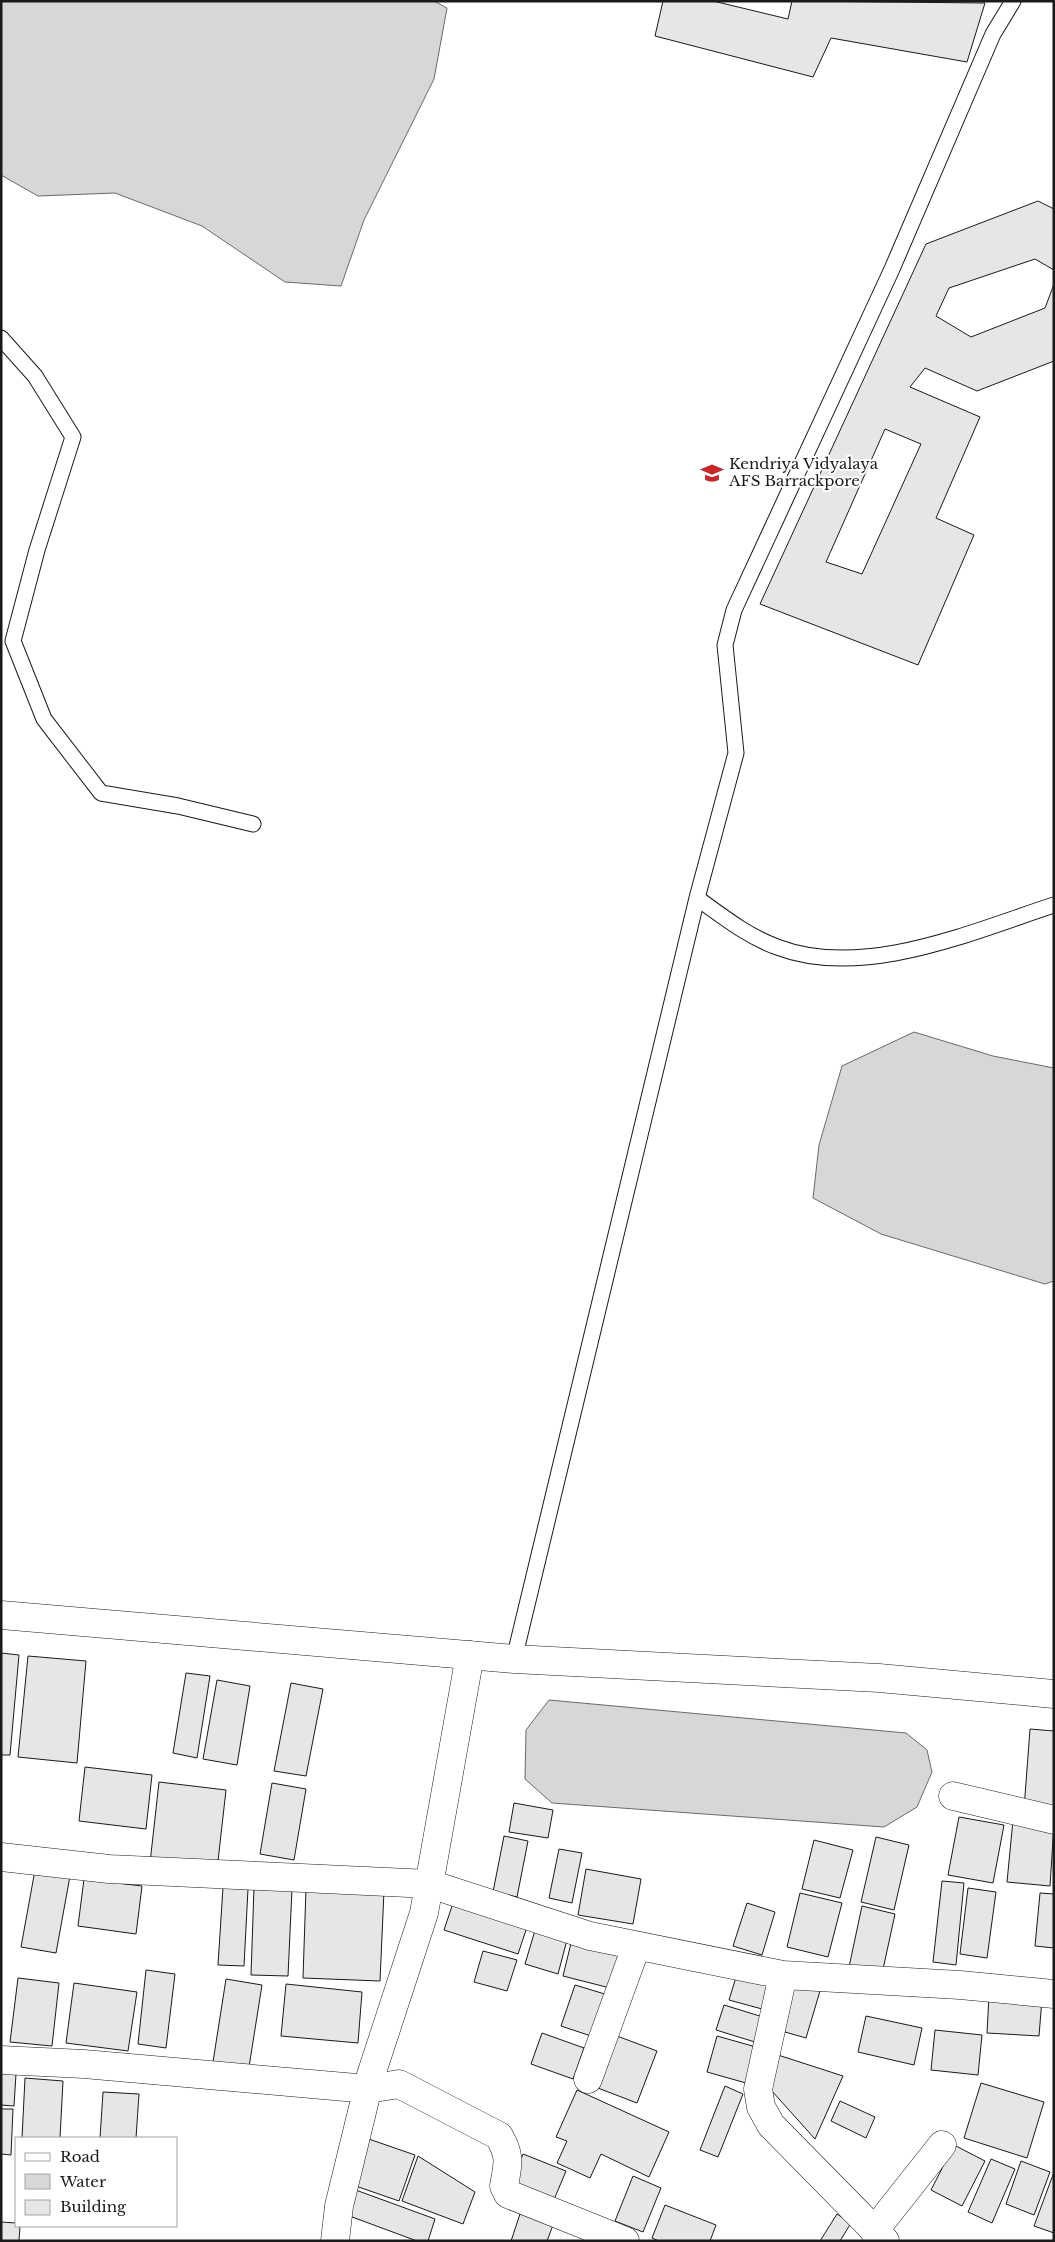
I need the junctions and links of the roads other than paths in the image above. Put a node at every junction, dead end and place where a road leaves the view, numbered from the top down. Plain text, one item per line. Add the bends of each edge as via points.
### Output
1 (1013, 1) edge
2 (1, 338) edge
3 (253, 824) dead end
4 (697, 898) junction
5 (1054, 905) edge
6 (1, 1615) edge
7 (470, 1655) junction
8 (514, 1659) junction
9 (1054, 1694) edge
10 (953, 1796) dead end
11 (1054, 1820) edge
12 (1, 1857) edge
13 (430, 1884) junction
14 (636, 1947) junction
15 (783, 1974) junction
16 (1054, 1994) edge
17 (1, 2060) edge
18 (588, 2079) dead end
19 (368, 2089) junction
20 (942, 2145) dead end
21 (880, 2236) edge
22 (335, 2241) edge
23 (625, 2241) edge

1 - 4 lane via 993,34 892,269 734,610 725,644 736,753
2 - 3 lane via 35,376 74,438 37,550 13,641 44,720 101,793 178,806
4 - 5 lane via 737,927 776,947 815,957 854,959 925,945
4 - 8 lane
6 - 7 street
7 - 8 street
7 - 13 street
8 - 9 street via 879,1678
10 - 11 street
12 - 13 street via 109,1869
13 - 14 street via 590,1936
13 - 19 street via 424,1913
14 - 15 street
14 - 18 street
15 - 16 street
15 - 21 street via 758,2089 761,2107 771,2125
17 - 19 street via 84,2064
19 - 22 street via 339,2206
19 - 23 street via 399,2084 499,2136 509,2159 504,2186 508,2194
20 - 21 street

